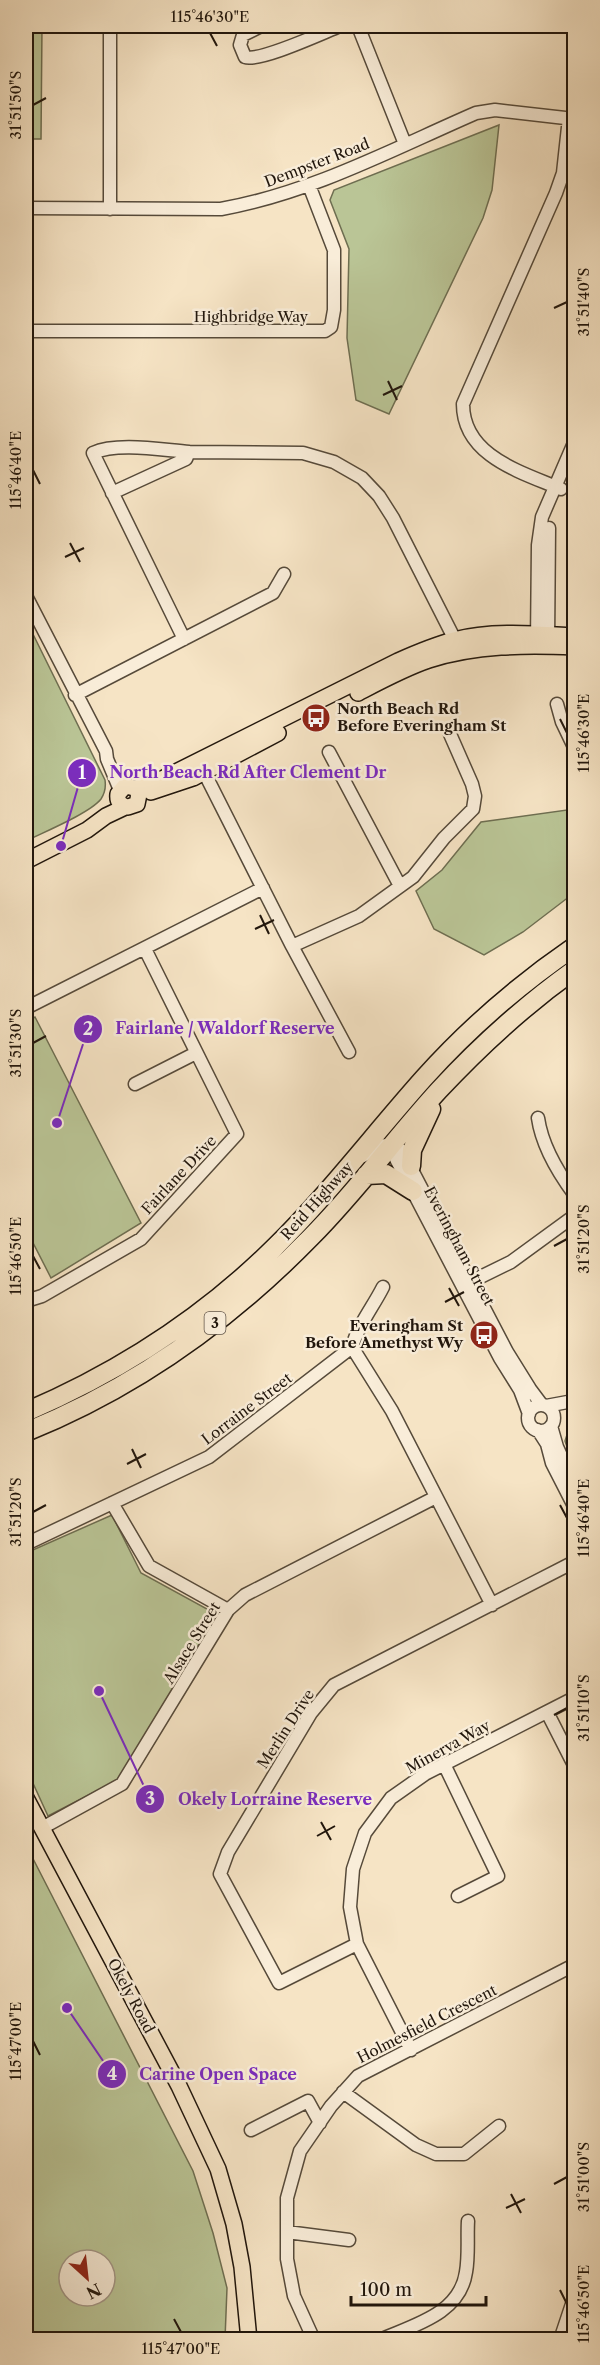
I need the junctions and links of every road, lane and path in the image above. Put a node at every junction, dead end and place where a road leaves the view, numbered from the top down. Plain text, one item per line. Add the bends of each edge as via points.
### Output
1 (110, 26) edge
2 (261, 26) edge
3 (340, 26) edge
4 (358, 26) edge
5 (572, 119) edge
6 (405, 144) junction
7 (309, 185) junction
8 (26, 208) edge
9 (110, 208) junction
10 (26, 326) edge
11 (574, 443) edge
12 (189, 452) junction
13 (574, 459) edge
14 (558, 488) junction
15 (112, 493) junction
16 (284, 574) dead end
17 (26, 596) edge
18 (574, 636) edge
19 (184, 639) junction
20 (542, 641) junction
21 (456, 646) junction
22 (574, 647) edge
23 (75, 695) junction
24 (557, 704) dead end
25 (450, 734) dead end
26 (574, 747) edge
27 (329, 752) dead end
28 (202, 767) junction
29 (128, 795) junction
30 (26, 850) edge
31 (26, 861) edge
32 (400, 886) junction
33 (263, 888) junction
34 (292, 946) junction
35 (574, 947) edge
36 (145, 949) junction
37 (574, 970) edge
38 (26, 1008) edge
39 (349, 1052) dead end
40 (196, 1053) junction
41 (135, 1084) dead end
42 (439, 1090) junction
43 (395, 1112) junction
44 (538, 1118) dead end
45 (397, 1152) junction
46 (347, 1168) junction
47 (366, 1174) junction
48 (413, 1191) junction
49 (574, 1194) edge
50 (574, 1216) edge
51 (467, 1283) junction
52 (383, 1287) dead end
53 (26, 1301) edge
54 (352, 1347) junction
55 (574, 1400) edge
56 (544, 1405) junction
57 (26, 1412) edge
58 (529, 1414) junction
59 (552, 1422) junction
60 (538, 1430) junction
61 (26, 1432) edge
62 (574, 1484) edge
63 (436, 1497) junction
64 (112, 1503) junction
65 (574, 1506) edge
66 (26, 1544) edge
67 (574, 1562) edge
68 (492, 1605) junction
69 (228, 1610) junction
70 (574, 1698) edge
71 (548, 1712) junction
72 (444, 1764) junction
73 (574, 1765) edge
74 (26, 1798) edge
75 (42, 1828) junction
76 (459, 1896) dead end
77 (357, 1944) junction
78 (574, 1965) edge
79 (411, 2049) junction
80 (343, 2092) junction
81 (320, 2123) junction
82 (499, 2126) dead end
83 (251, 2130) dead end
84 (468, 2221) dead end
85 (287, 2232) junction
86 (349, 2240) dead end
87 (574, 2298) edge
88 (574, 2325) edge
89 (249, 2340) edge
90 (314, 2340) edge
91 (380, 2340) edge
92 (560, 2340) edge
93 (569, 2340) edge

1 - 9 street
2 - 3 street via 243,35 240,45 244,57 264,56
4 - 6 street
5 - 6 street, Dempster Road via 495,110 476,113
5 - 14 street via 556,193 463,404 467,428 486,453
6 - 7 street, Dempster Road
7 - 9 street, Dempster Road via 221,209
7 - 10 street, Highbridge Way via 333,250 334,310 331,327 325,332 41,331
8 - 9 street, Dempster Road
11 - 14 street
12 - 15 street via 186,459
12 - 15 street via 116,448 93,453
12 - 21 street via 303,453 334,462 362,478 393,518
13 - 14 street
14 - 20 street via 547,539
15 - 19 street
16 - 19 street via 273,593
17 - 23 street
18 - 20 main road
19 - 23 street
20 - 21 main road via 492,647
20 - 22 main road
21 - 28 main road via 398,661
23 - 29 street
24 - 26 street
25 - 32 street via 472,784 473,809 413,877
27 - 32 street
28 - 29 main road
28 - 33 street
29 - 30 main road
29 - 31 main road via 87,830
32 - 34 street via 358,916
33 - 34 street
33 - 36 street
34 - 39 street
35 - 43 highway, Reid Highway / 3 via 532,977 469,1032
36 - 38 street
36 - 40 street, Fairlane Drive
37 - 42 highway, Reid Highway / 3 via 496,1033
40 - 41 street
40 - 53 street, Fairlane Drive via 237,1134 141,1239 42,1296
42 - 45 highway, Reid Highway / 3
42 - 45 highway via 412,1150
43 - 45 street via 388,1133
43 - 46 highway, Reid Highway / 3
44 - 49 street via 541,1138
45 - 46 street via 382,1145
45 - 47 highway, Reid Highway / 3
45 - 48 street, Everingham Street
45 - 51 street, Everingham Street
46 - 57 highway, Reid Highway / 3 via 273,1248 176,1330 94,1380
47 - 48 highway via 386,1174
47 - 61 highway, Reid Highway / 3 via 313,1236 262,1285 199,1336 108,1394
48 - 51 street, Everingham Street
50 - 51 street via 511,1262
51 - 56 street, Everingham Street via 535,1397
51 - 58 street, Everingham Street
52 - 54 street, Lorraine Street via 356,1331
54 - 63 street via 392,1411
54 - 64 street, Lorraine Street via 209,1457
55 - 56 street
55 - 59 street
56 - 58 street via 534,1407
56 - 59 street, Everingham Street via 552,1411
58 - 60 street, Everingham Street via 529,1422
59 - 60 street via 545,1430
59 - 62 street, Everingham Street via 557,1447
60 - 65 street, Everingham Street
63 - 68 street
63 - 69 street, Alsace Street via 245,1595
64 - 66 street, Lorraine Street
64 - 69 street via 149,1566
67 - 68 street, Merlin Drive
68 - 77 street, Merlin Drive via 334,1685 311,1713 228,1852 220,1874 279,1983
69 - 75 street, Alsace Street via 122,1784
70 - 71 street, Minerva Way
71 - 72 street, Minerva Way
71 - 73 street
72 - 76 street via 498,1876
72 - 77 street, Minerva Way via 391,1798 365,1833 353,1869 350,1907
74 - 75 main road, Okely Road
75 - 89 main road, Okely Road via 179,2086 218,2169 242,2267
77 - 79 street, Minerva Way
78 - 79 street, Holmesfield Crescent
79 - 80 street, Holmesfield Crescent via 358,2076
80 - 81 street, Holmesfield Crescent
80 - 82 street via 416,2145 436,2154 464,2154
81 - 83 street via 308,2101
81 - 85 street, Holmesfield Crescent via 300,2151 287,2198
84 - 91 street via 466,2273 458,2294 447,2308 429,2319
85 - 86 street
85 - 90 street, Holmesfield Crescent via 294,2296
87 - 92 street
88 - 93 street

